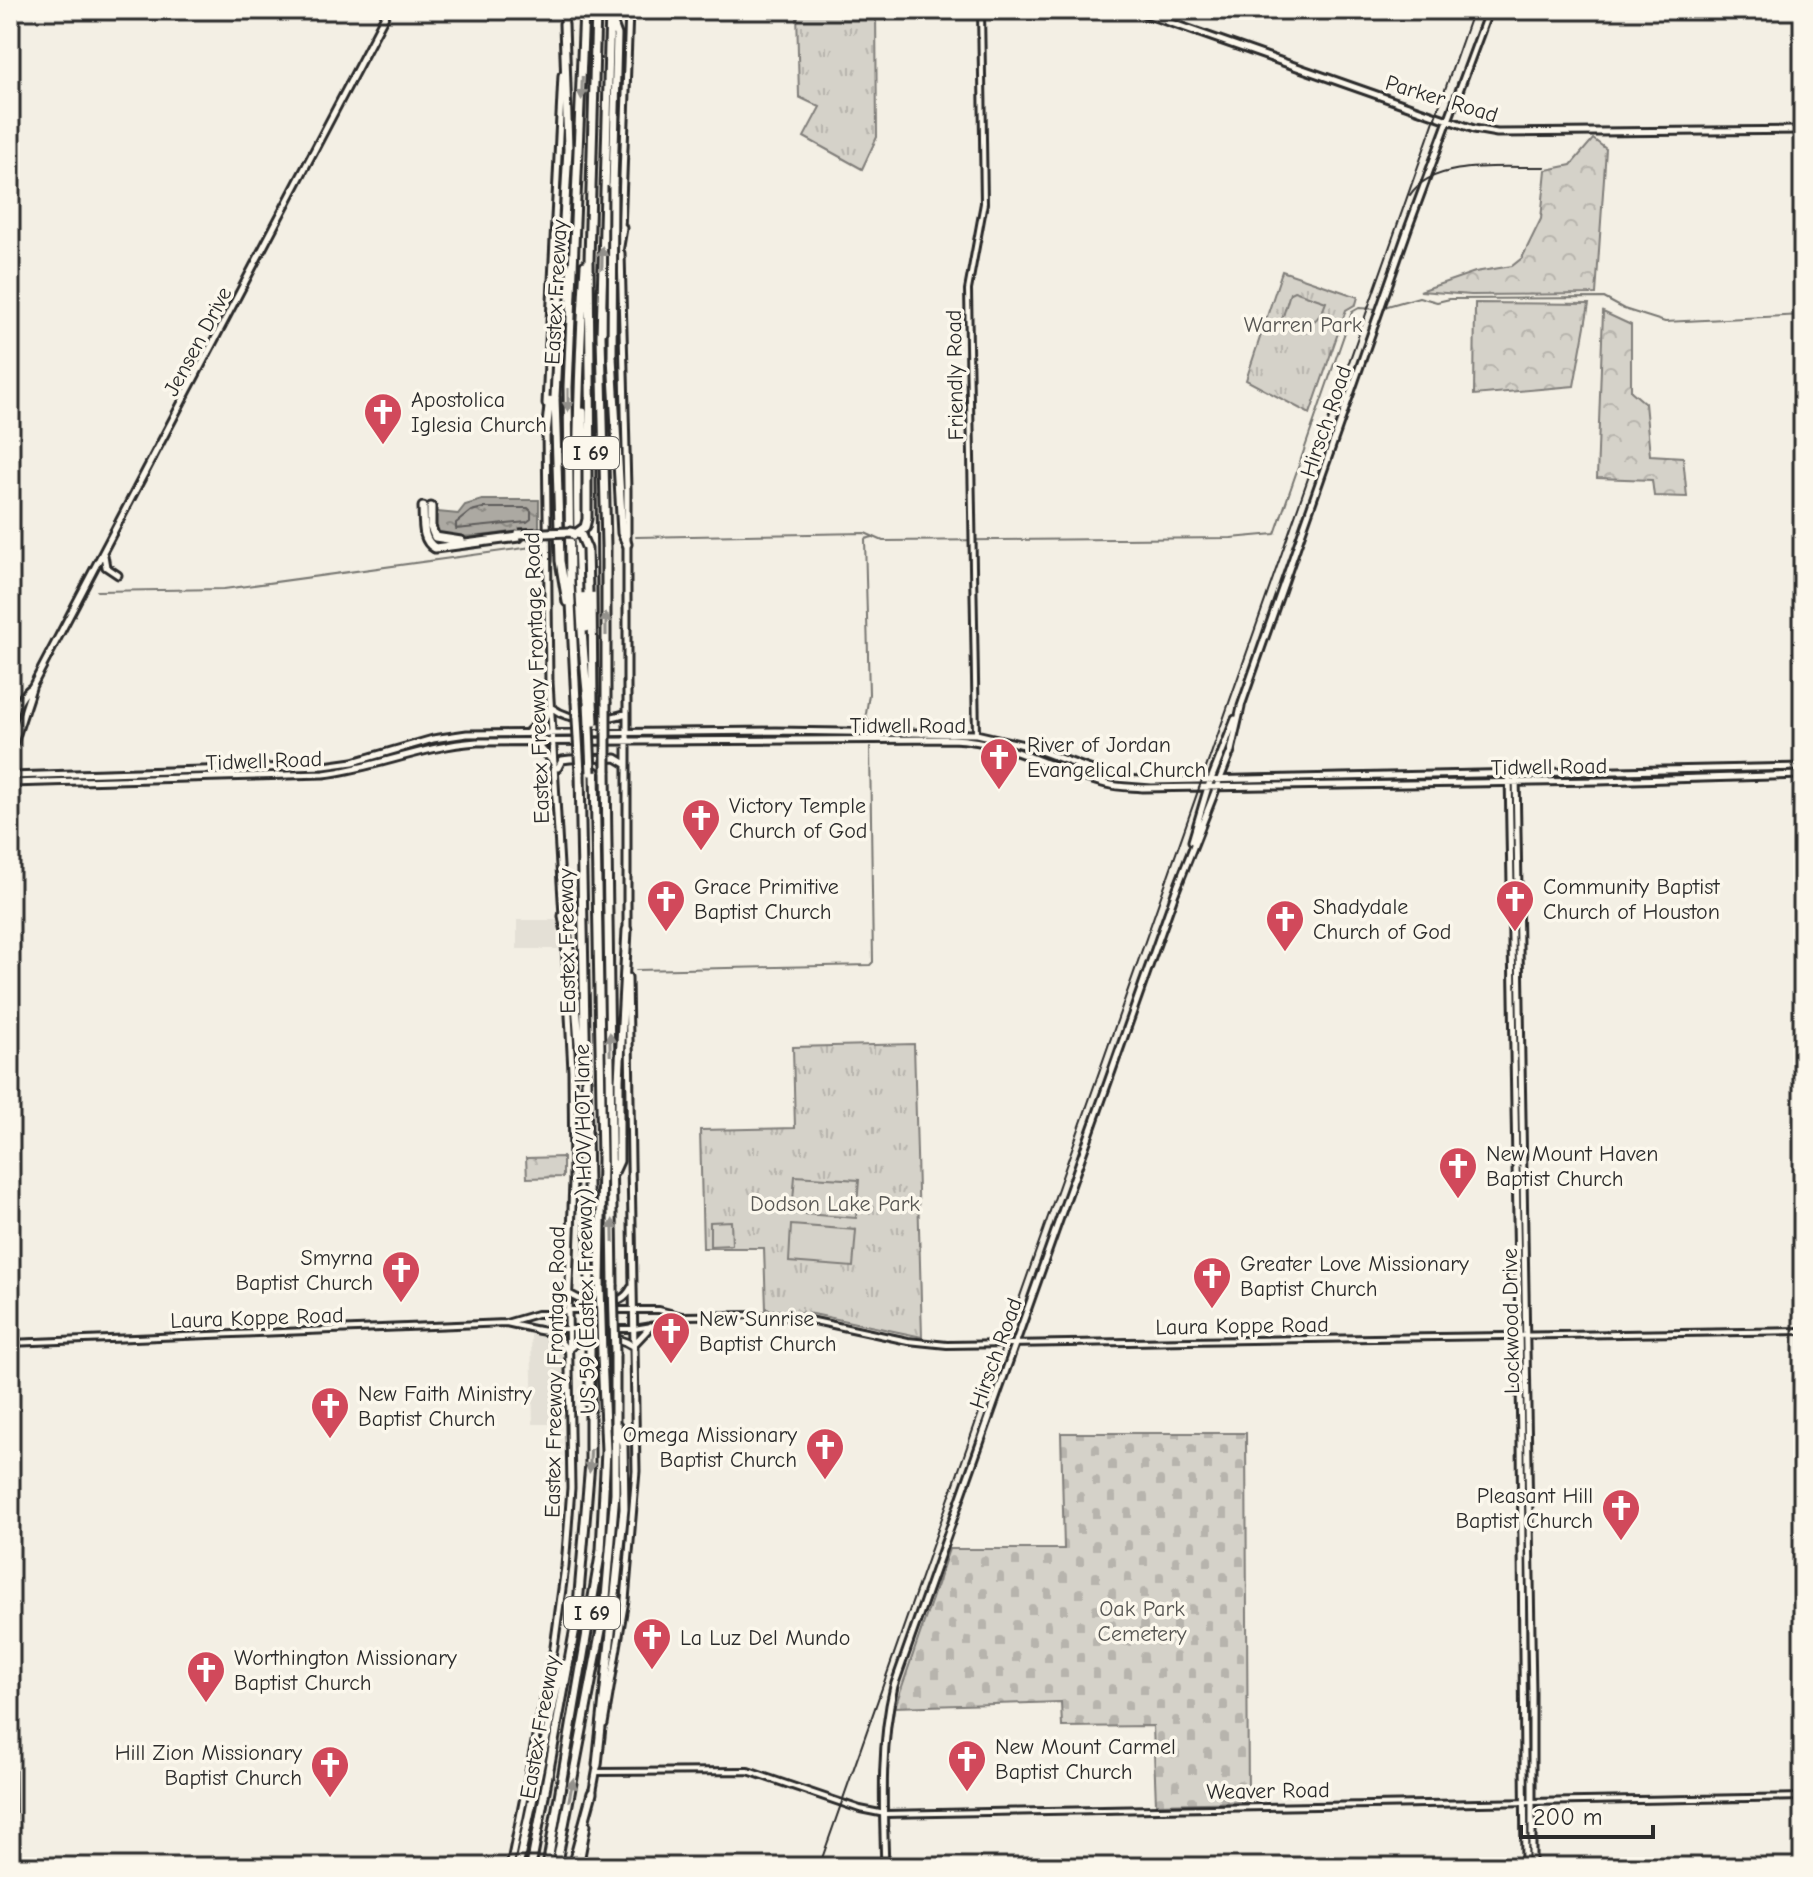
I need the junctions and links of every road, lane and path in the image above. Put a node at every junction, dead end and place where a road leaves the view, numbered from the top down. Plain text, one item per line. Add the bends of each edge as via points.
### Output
1 (388, 10) edge
2 (565, 10) edge
3 (584, 10) edge
4 (596, 10) edge
5 (629, 10) edge
6 (981, 10) edge
7 (1134, 10) edge
8 (1489, 10) edge
9 (610, 11) edge
10 (564, 24) junction
11 (1448, 120) junction
12 (1803, 130) edge
13 (590, 205) junction
14 (622, 228) junction
15 (576, 238) junction
16 (589, 260) junction
17 (584, 274) junction
18 (601, 336) junction
19 (546, 433) junction
20 (585, 447) junction
21 (427, 507) dead end
22 (572, 533) junction
23 (627, 544) junction
24 (104, 554) junction
25 (118, 575) dead end
26 (571, 617) junction
27 (32, 687) junction
28 (591, 702) junction
29 (1241, 707) junction
30 (551, 708) junction
31 (627, 713) junction
32 (10, 724) edge
33 (627, 731) junction
34 (776, 731) junction
35 (528, 732) junction
36 (553, 732) junction
37 (976, 734) junction
38 (903, 736) junction
39 (976, 741) junction
40 (627, 742) junction
41 (776, 742) junction
42 (536, 743) junction
43 (553, 743) junction
44 (10, 755) edge
45 (1048, 758) junction
46 (626, 764) junction
47 (1803, 767) edge
48 (240, 769) junction
49 (556, 769) junction
50 (187, 771) junction
51 (135, 772) junction
52 (1599, 773) junction
53 (87, 774) junction
54 (1512, 774) junction
55 (52, 775) junction
56 (1432, 775) junction
57 (1803, 775) edge
58 (10, 776) edge
59 (241, 777) junction
60 (1296, 778) junction
61 (187, 779) junction
62 (1211, 779) junction
63 (136, 780) junction
64 (1220, 780) junction
65 (88, 781) junction
66 (1113, 781) junction
67 (1599, 781) junction
68 (52, 782) junction
69 (1509, 782) junction
70 (1517, 782) junction
71 (10, 783) edge
72 (1433, 783) junction
73 (1296, 786) junction
74 (1208, 787) junction
75 (1217, 787) junction
76 (1187, 860) junction
77 (596, 863) joint
78 (563, 916) junction
79 (627, 930) junction
80 (586, 1063) junction
81 (612, 1178) junction
82 (631, 1287) junction
83 (569, 1293) junction
84 (568, 1310) junction
85 (633, 1310) junction
86 (684, 1316) junction
87 (506, 1323) junction
88 (651, 1326) junction
89 (569, 1329) junction
90 (634, 1329) junction
91 (537, 1330) junction
92 (1803, 1331) edge
93 (1522, 1336) junction
94 (10, 1343) edge
95 (1017, 1345) junction
96 (634, 1346) junction
97 (569, 1352) junction
98 (615, 1420) junction
99 (570, 1656) junction
100 (10, 1694) edge
101 (597, 1768) junction
102 (592, 1793) junction
103 (1803, 1797) edge
104 (1524, 1801) junction
105 (1533, 1801) junction
106 (885, 1814) junction
107 (1528, 1864) edge
108 (12, 1867) edge
109 (510, 1867) edge
110 (518, 1867) edge
111 (531, 1867) edge
112 (547, 1867) edge
113 (556, 1867) edge
114 (572, 1867) edge
115 (579, 1867) edge
116 (885, 1867) edge

1 - 24 main road, Jensen Drive
2 - 10 main road, Eastex Freeway Frontage Road
3 -> 15 highway, Eastex Freeway / I 69
4 - 13 highway
5 - 14 main road
6 - 37 street, Friendly Road via 984,203 968,290
7 - 11 main road, Parker Road
8 - 11 main road, Hirsch Road
18 -> 9 highway, Eastex Freeway / I 69
9 - 23 highway, bridge via 617,35 612,357 622,533
10 - 19 main road, Eastex Freeway Frontage Road
10 - 26 highway, bridge via 568,149 555,397 560,561
11 - 12 main road, Parker Road via 1497,133
11 - 29 main road, Hirsch Road
13 - 16 highway, I 69
13 - 17 highway, Eastex Freeway
14 - 18 highway
14 - 23 main road
15 - 19 highway
15 -> 26 highway, Eastex Freeway / I 69 via 568,387
16 - 20 highway
16 - 28 highway, I 69
17 - 20 highway
17 - 28 highway, Eastex Freeway via 578,478 581,607
81 -> 18 highway, Eastex Freeway / I 69, bridge
19 - 30 main road, Eastex Freeway Frontage Road
20 - 22 highway, bridge via 587,519 585,527
21 - 22 highway, bridge via 431,531 445,541
22 - 28 highway, bridge via 583,544
23 - 31 main road
24 - 25 main road via 106,567
24 - 27 main road, Jensen Drive
26 - 80 highway, Eastex Freeway / I 69, bridge
27 - 32 main road, Jensen Drive
27 - 44 main road, Jensen Drive
28 - 77 highway, Eastex Freeway / I 69, bridge
29 - 62 main road, Hirsch Road
29 - 64 main road, Hirsch Road
30 - 31 main road via 570,718
30 - 35 main road
30 - 36 main road, Eastex Freeway Frontage Road
31 - 33 main road
33 - 34 main road, Tidwell Road
33 - 36 main road, Tidwell Road
33 - 40 main road
34 - 38 main road, Tidwell Road
34 - 41 main road
35 - 36 main road, Tidwell Road
35 - 48 main road, Tidwell Road via 433,739 324,766
36 - 43 main road, Eastex Freeway Frontage Road
37 - 38 main road, Tidwell Road
37 - 39 street, Friendly Road
37 - 45 main road, Tidwell Road via 1024,745
38 - 39 main road, Tidwell Road
38 - 41 main road, Tidwell Road
39 - 45 main road, Tidwell Road
40 - 41 main road, Tidwell Road
40 - 43 main road, Tidwell Road
40 - 46 main road
42 - 43 main road, Tidwell Road
42 - 49 main road
42 - 59 main road, Tidwell Road via 457,744 330,773
43 - 49 main road, Eastex Freeway Frontage Road
45 - 66 main road, Tidwell Road via 1091,780
46 - 49 main road via 616,758 565,759
46 - 79 main road
47 - 52 main road, Tidwell Road
48 - 50 main road, Tidwell Road
48 - 59 main road
49 - 78 main road, Eastex Freeway Frontage Road
50 - 51 main road, Tidwell Road
50 - 61 main road
51 - 53 main road, Tidwell Road
51 - 63 main road
52 - 54 main road, Tidwell Road
52 - 67 main road
53 - 55 main road, Tidwell Road
53 - 65 main road
54 - 56 main road, Tidwell Road
54 - 69 main road, Lockwood Drive
54 - 70 main road, Lockwood Drive
55 - 58 main road, Tidwell Road
55 - 68 main road
56 - 60 main road, Tidwell Road
56 - 72 main road
57 - 67 main road, Tidwell Road
59 - 61 main road, Tidwell Road
60 - 64 main road, Tidwell Road
60 - 73 main road
61 - 63 main road, Tidwell Road
62 - 64 main road, Tidwell Road
62 - 66 main road, Tidwell Road
62 - 74 main road, Hirsch Road
63 - 65 main road, Tidwell Road
64 - 75 main road, Hirsch Road
65 - 68 main road, Tidwell Road
66 - 74 main road, Tidwell Road via 1142,788
67 - 70 main road, Tidwell Road
68 - 71 main road, Tidwell Road
69 - 70 main road, Tidwell Road
69 - 72 main road, Tidwell Road
69 - 93 main road, Lockwood Drive
70 - 93 main road, Lockwood Drive
72 - 73 main road, Tidwell Road
73 - 75 main road, Tidwell Road
74 - 75 main road, Tidwell Road
74 - 76 main road, Hirsch Road
75 - 76 main road, Hirsch Road
76 - 95 main road, Hirsch Road
77 - 112 highway, US 59 (Eastex Freeway) HOV/HOT lane / I 69, bridge via 606,1451 596,1594
78 - 80 highway
78 - 83 main road, Eastex Freeway Frontage Road via 572,1070
79 - 81 highway via 619,1161
79 - 82 main road
80 -> 99 highway, Eastex Freeway / I 69, bridge via 590,1463
98 -> 81 highway, Eastex Freeway / I 69, bridge
82 - 83 main road via 623,1298 610,1302 582,1301
82 - 85 main road
83 - 84 main road, Eastex Freeway Frontage Road
84 - 85 street, Laura Koppe Road
84 - 87 street, Laura Koppe Road
84 - 89 main road, Eastex Freeway Frontage Road
85 - 86 street, Laura Koppe Road
85 - 90 main road
86 - 88 street, Laura Koppe Road
86 - 95 street, Laura Koppe Road via 771,1316 915,1343
87 - 91 street, Laura Koppe Road
87 - 94 street, Laura Koppe Road
88 - 90 street, Laura Koppe Road
88 - 96 main road
89 - 90 street, Laura Koppe Road
89 - 91 street, Laura Koppe Road
89 - 97 main road, Eastex Freeway Frontage Road
90 - 96 main road
91 - 97 main road via 554,1333
92 - 93 street, Laura Koppe Road
93 - 95 street, Laura Koppe Road
93 - 104 main road, Lockwood Drive
93 - 105 main road, Lockwood Drive
95 - 106 main road, Hirsch Road via 894,1686 884,1751
96 - 97 main road via 585,1339
96 - 101 main road via 632,1540
97 - 109 main road, Eastex Freeway Frontage Road via 571,1488 565,1567
98 - 101 highway via 623,1444 624,1509
113 -> 98 highway, Eastex Freeway / I 69 via 605,1609
99 - 110 highway via 559,1677
99 - 111 highway, Eastex Freeway / I 69
100 - 108 main road
101 - 102 main road
101 - 106 street, Weaver Road via 748,1771
102 - 114 highway
102 - 115 main road
103 - 105 street, Weaver Road
104 - 105 street, Weaver Road
104 - 106 street, Weaver Road
104 - 107 main road, Lockwood Drive
105 - 107 main road, Lockwood Drive
106 - 116 main road, Hirsch Road

